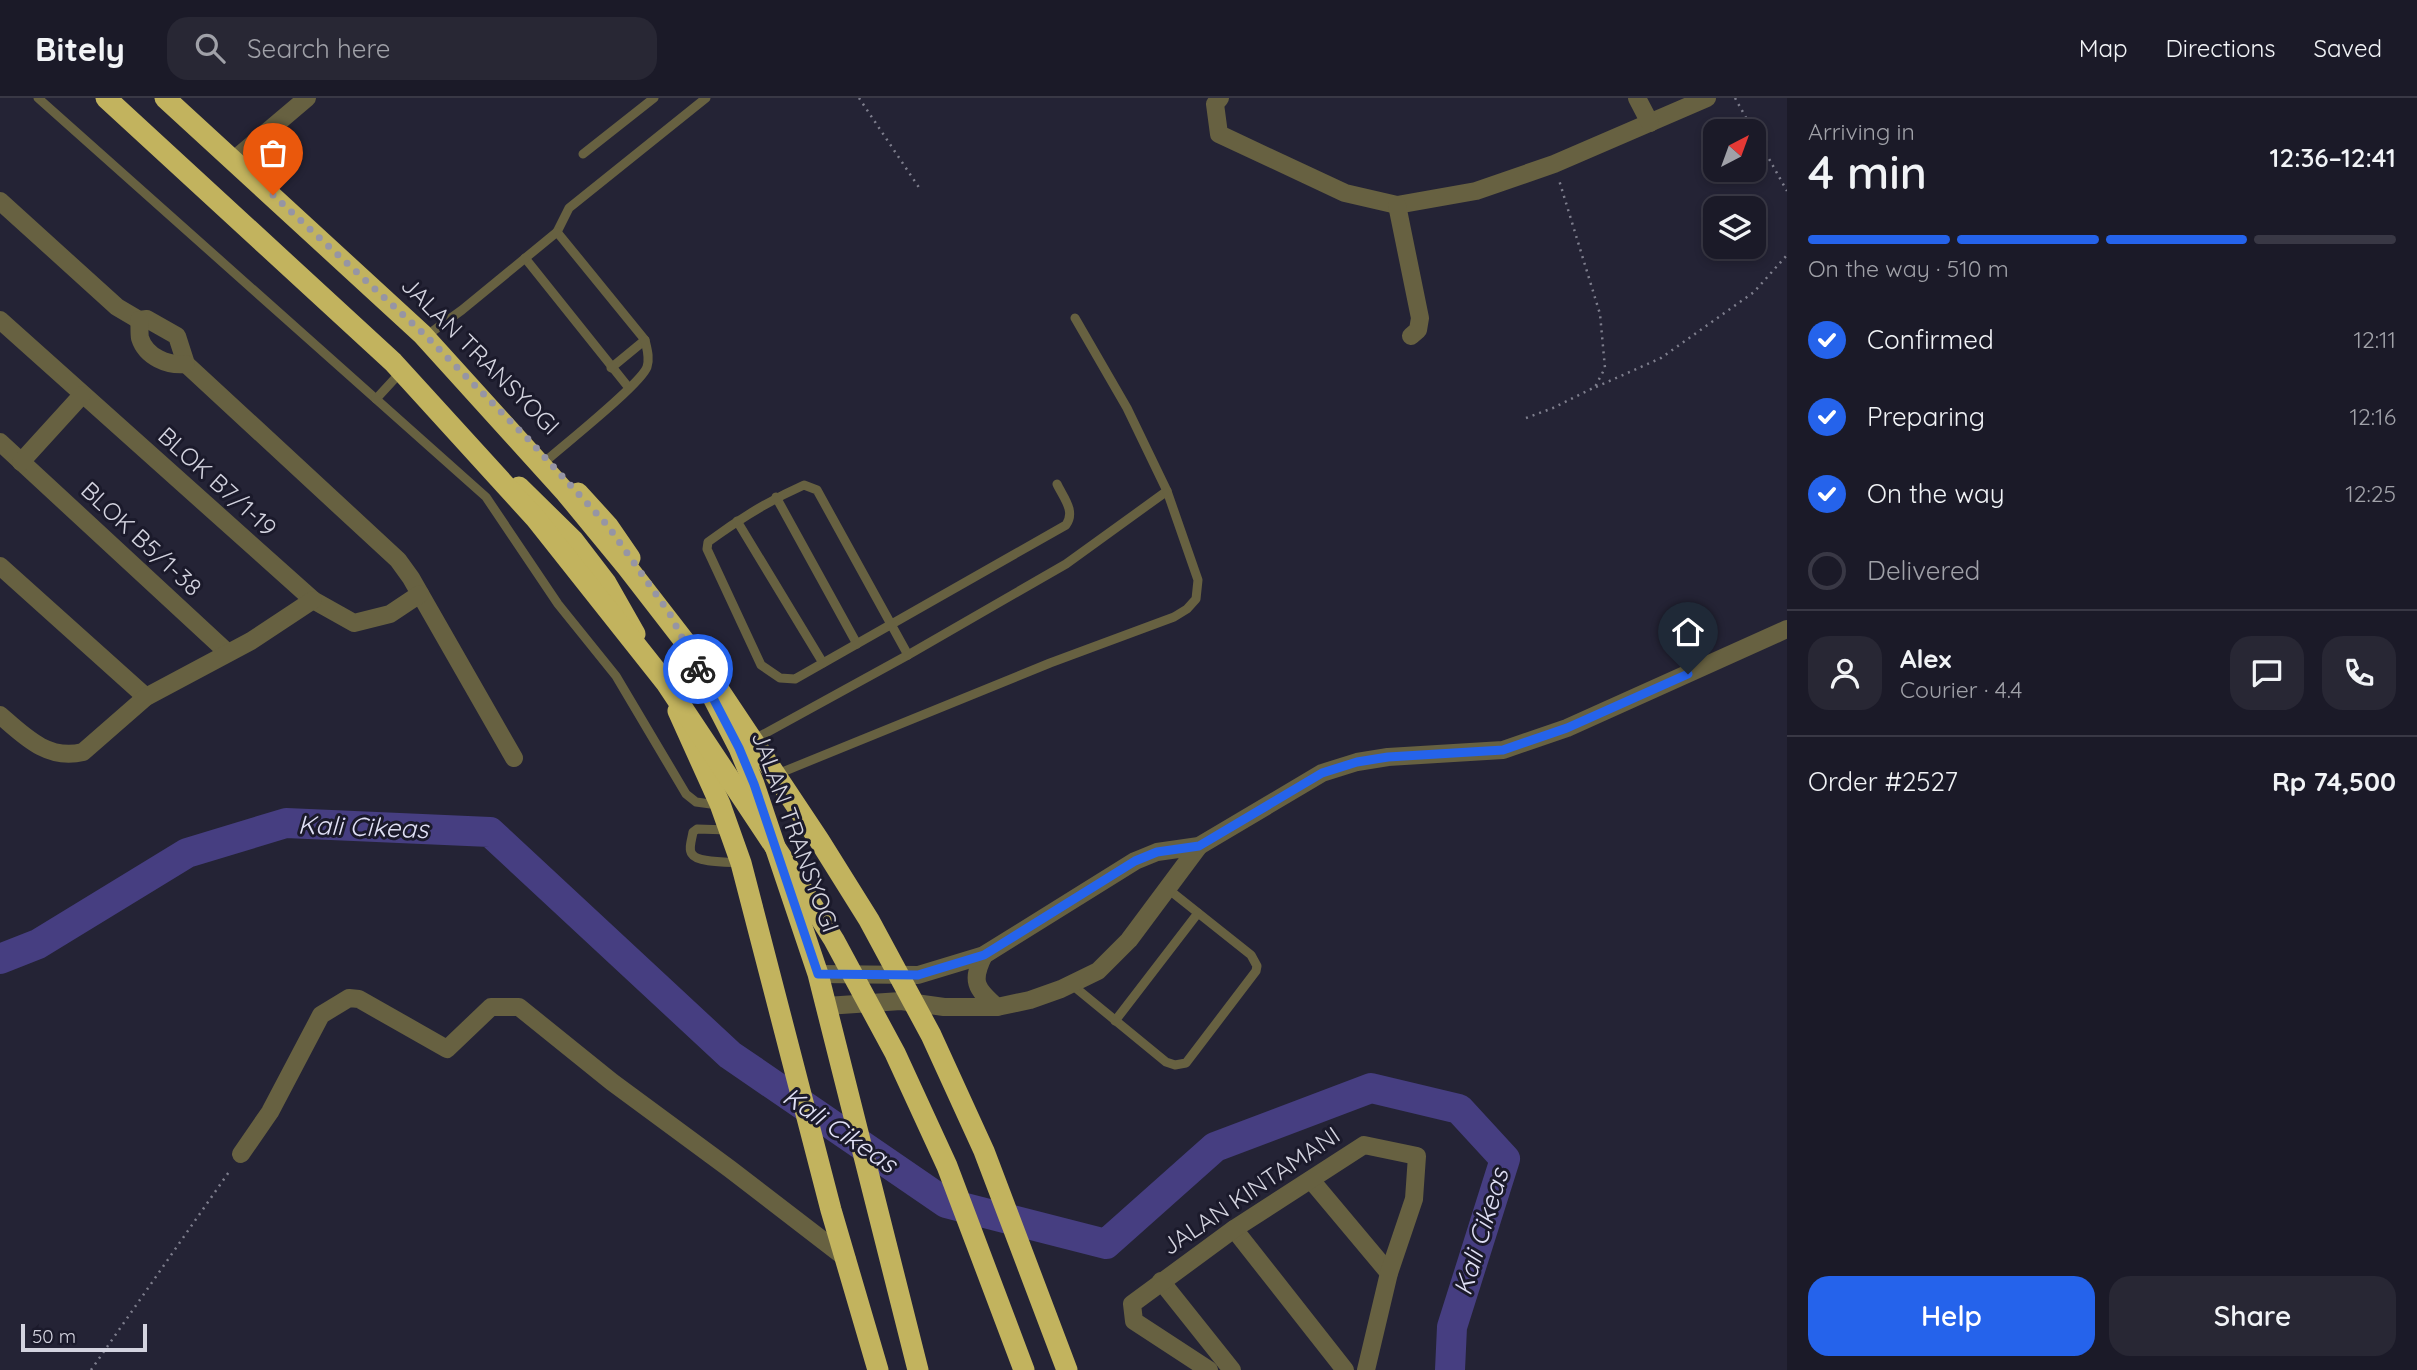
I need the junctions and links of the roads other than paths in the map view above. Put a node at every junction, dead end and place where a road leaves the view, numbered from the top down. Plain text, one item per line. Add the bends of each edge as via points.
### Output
1 (38, 98) edge
2 (100, 98) edge
3 (106, 98) edge
4 (167, 98) edge
5 (654, 98) edge
6 (706, 98) edge
7 (1220, 98) edge
8 (1637, 98) edge
9 (1707, 98) edge
10 (299, 101) edge
11 (1650, 123) junction
12 (583, 154) dead end
13 (235, 159) junction
14 (0, 201) edge
15 (1397, 205) junction
16 (557, 232) junction
17 (525, 258) junction
18 (1075, 318) dead end
19 (0, 320) edge
20 (139, 320) junction
21 (426, 336) junction
22 (1411, 336) dead end
23 (645, 340) junction
24 (186, 364) junction
25 (611, 368) junction
26 (399, 374) junction
27 (629, 388) junction
28 (82, 395) junction
29 (376, 399) junction
30 (0, 442) edge
31 (547, 460) junction
32 (22, 462) junction
33 (1056, 484) dead end
34 (1167, 491) junction
35 (776, 498) junction
36 (737, 521) junction
37 (0, 566) edge
38 (419, 594) junction
39 (313, 600) junction
40 (892, 624) junction
41 (1787, 629) edge
42 (857, 644) junction
43 (227, 652) junction
44 (908, 655) junction
45 (823, 663) junction
46 (146, 697) junction
47 (0, 715) edge
48 (739, 748) junction
49 (514, 758) dead end
50 (754, 784) junction
51 (720, 804) junction
52 (731, 830) junction
53 (1199, 846) junction
54 (741, 863) junction
55 (1168, 889) junction
56 (1198, 914) junction
57 (984, 955) junction
58 (818, 974) junction
59 (1071, 984) junction
60 (826, 1006) junction
61 (997, 1007) junction
62 (1115, 1021) junction
63 (241, 1154) road end
64 (1311, 1180) junction
65 (1234, 1229) junction
66 (846, 1259) junction
67 (1389, 1273) junction
68 (1161, 1281) junction
69 (878, 1370) edge
70 (918, 1370) edge
71 (1024, 1370) edge
72 (1067, 1370) edge
73 (1209, 1370) edge
74 (1232, 1370) edge
75 (1345, 1370) edge
76 (1366, 1370) edge

1 - 29 lane
2 - 26 highway
3 - 71 highway, bridge via 393,362 536,519 666,683 834,940 895,1053 947,1167
4 - 13 highway, JALAN TRANSYOGI
4 - 72 highway, bridge via 422,334 566,493 699,660 862,909 931,1035 984,1151
5 - 12 lane
6 - 16 lane via 569,208
7 - 15 street via 1215,104 1219,134 1345,193
8 - 11 street
9 - 11 street
10 - 13 street
11 - 15 street via 1476,191
13 - 21 highway, JALAN TRANSYOGI
14 - 20 street via 117,307
15 - 22 street via 1420,318 1418,330
16 - 17 lane
16 - 23 lane
17 - 21 lane
17 - 25 lane
18 - 34 lane via 1127,408
19 - 28 street, BLOK B7/1-19
20 - 24 street via 147,319 177,336
20 - 24 street via 140,338 152,355 175,365
21 - 31 highway, JALAN TRANSYOGI
23 - 25 lane
23 - 27 lane via 646,370
24 - 38 street via 398,560
25 - 27 lane
26 - 29 lane
26 - 51 highway via 564,531 607,583 672,699
27 - 31 lane
28 - 32 street
28 - 39 street, BLOK B7/1-19
29 - 51 lane via 495,508 536,574 615,676 686,794 696,802
30 - 32 street, BLOK B5/1-38
31 - 48 highway, JALAN TRANSYOGI via 608,526 670,614
32 - 43 street, BLOK B5/1-38
33 - 40 lane via 1071,512 1066,525
34 - 44 lane via 1066,564
34 - 50 lane via 1198,580 1196,599 1187,609
35 - 36 lane
35 - 40 lane via 804,485 817,490
35 - 42 lane
36 - 45 lane
36 - 45 lane via 708,542 708,549 761,665 785,680
37 - 46 street
38 - 39 street, BLOK B7/1-19 via 390,614 354,623
38 - 49 street
39 - 43 street
40 - 42 lane
40 - 44 lane
41 - 53 street via 1567,728 1503,750 1388,757 1322,773
42 - 45 lane
43 - 46 street
44 - 48 lane
46 - 47 street via 83,752 71,755 45,749
48 - 50 highway, JALAN TRANSYOGI
50 - 58 highway, JALAN TRANSYOGI
51 - 52 highway
52 - 54 highway
52 - 54 lane via 697,829 692,832 690,851 701,860
53 - 55 street
53 - 57 street via 1157,852 1135,861
54 - 66 highway
55 - 56 lane
55 - 59 street via 1098,971
56 - 62 lane
56 - 62 lane via 1251,955 1257,966 1195,1053 1186,1063 1166,1062
57 - 58 street via 918,975
57 - 61 street via 976,982
58 - 60 highway, JALAN TRANSYOGI
59 - 61 street
59 - 62 lane
60 - 61 street via 901,1001
60 - 70 highway, JALAN TRANSYOGI
63 - 66 street via 270,1112 321,1015 349,998 359,999 447,1049 491,1007 519,1007
64 - 65 street, JALAN KINTAMANI
64 - 67 street
64 - 67 street, JALAN KINTAMANI via 1364,1145 1417,1156 1413,1199
65 - 68 street, JALAN KINTAMANI
65 - 75 street
66 - 69 highway
67 - 76 street, JALAN KINTAMANI
68 - 73 street, JALAN KINTAMANI via 1132,1304 1134,1321
68 - 74 street

